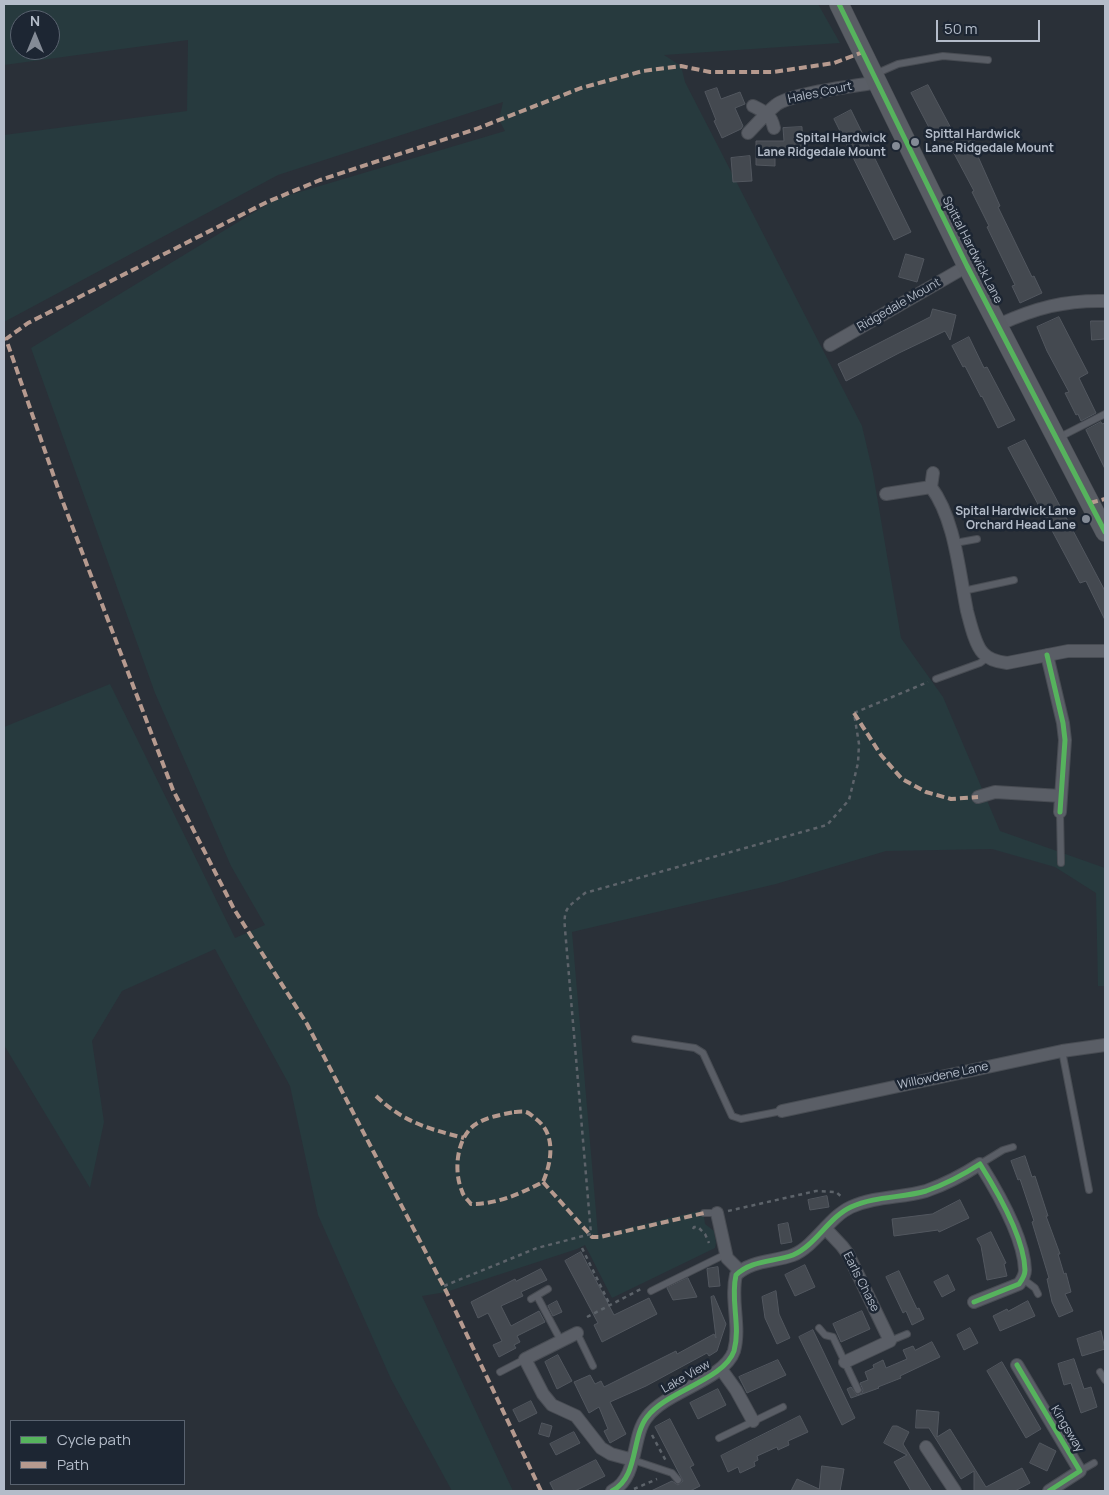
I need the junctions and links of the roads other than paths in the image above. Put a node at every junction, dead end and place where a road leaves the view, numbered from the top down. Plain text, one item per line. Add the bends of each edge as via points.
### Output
1 (839, 4) edge
2 (988, 60) dead end
3 (876, 78) junction
4 (753, 106) dead end
5 (767, 114) junction
6 (774, 128) dead end
7 (748, 133) dead end
8 (967, 266) junction
9 (1105, 301) edge
10 (998, 325) junction
11 (830, 344) dead end
12 (1105, 414) edge
13 (1056, 438) junction
14 (933, 473) dead end
15 (932, 487) junction
16 (886, 494) dead end
17 (1105, 532) edge
18 (977, 539) dead end
19 (955, 543) junction
20 (1014, 580) dead end
21 (963, 591) junction
22 (1105, 651) edge
23 (1047, 655) junction
24 (988, 657) junction
25 (936, 679) road end
26 (1061, 796) junction
27 (978, 797) dead end
28 (1060, 812) joint
29 (1061, 863) dead end
30 (635, 1039) dead end
31 (1105, 1045) edge
32 (1062, 1051) junction
33 (782, 1111) joint
34 (1013, 1147) dead end
35 (980, 1164) junction
36 (1089, 1190) dead end
37 (710, 1214) road end
38 (825, 1228) junction
39 (726, 1254) junction
40 (740, 1271) junction
41 (1023, 1279) junction
42 (548, 1289) dead end
43 (651, 1291) dead end
44 (1038, 1294) dead end
45 (974, 1302) dead end
46 (819, 1328) dead end
47 (577, 1333) joint
48 (907, 1334) dead end
49 (561, 1341) junction
50 (890, 1341) junction
51 (526, 1360) junction
52 (845, 1362) junction
53 (1017, 1365) dead end
54 (593, 1366) dead end
55 (721, 1369) junction
56 (500, 1372) dead end
57 (1100, 1372) dead end
58 (1105, 1380) edge
59 (858, 1390) dead end
60 (783, 1407) dead end
61 (753, 1421) junction
62 (719, 1438) dead end
63 (926, 1447) dead end
64 (633, 1460) junction
65 (1094, 1463) dead end
66 (1080, 1471) junction
67 (678, 1480) dead end
68 (616, 1491) edge
69 (955, 1491) edge
70 (1049, 1491) edge

1 - 3 street, Spittal Hardwick Lane
2 - 3 lane via 943,56 898,64
3 - 5 street, Hales Court via 786,99
3 - 8 street, Spittal Hardwick Lane
4 - 5 street
5 - 6 street
5 - 7 street, Hales Court
8 - 10 street, Spittal Hardwick Lane
8 - 11 street, Ridgedale Mount
9 - 10 street via 1083,300 1050,305
10 - 13 street, Spittal Hardwick Lane
12 - 13 lane
13 - 17 street, Spittal Hardwick Lane
14 - 15 street
15 - 16 street
15 - 19 street via 938,495
18 - 19 lane
19 - 21 street
20 - 21 lane
21 - 24 street via 971,626 981,652
22 - 23 street via 1068,651
23 - 24 street via 1007,663
23 - 26 street via 1065,740
24 - 25 lane
26 - 27 street via 995,792
26 - 28 street
28 - 29 lane
30 - 33 lane via 695,1048 703,1053 732,1116 740,1119
31 - 32 street, Willowdene Lane
32 - 33 street, Willowdene Lane
32 - 36 lane
34 - 35 lane
35 - 38 street via 958,1178 925,1191 852,1206
35 - 41 street via 995,1188 1019,1242 1025,1272
37 - 39 street
38 - 40 street via 794,1254 746,1266
38 - 50 street, Earls Chase via 848,1254
39 - 40 street
39 - 43 lane
40 - 55 street, Lake View via 735,1281 737,1323 734,1351
41 - 44 lane
41 - 45 street via 1019,1284
42 - 49 lane via 534,1297
46 - 52 lane via 824,1335 833,1337
47 - 49 street
47 - 54 lane
48 - 50 lane
49 - 51 street
50 - 52 street
51 - 56 lane
51 - 64 street via 542,1394 552,1405 576,1416 600,1448
52 - 59 lane
53 - 66 street, Kingsway
55 - 61 street
55 - 64 street, Lake View via 660,1404 647,1417
57 - 58 lane
60 - 61 lane
61 - 62 lane
63 - 69 street
64 - 67 lane via 672,1472
64 - 68 street, Lake View
65 - 66 lane, Kingsway
66 - 70 street, Kingsway

